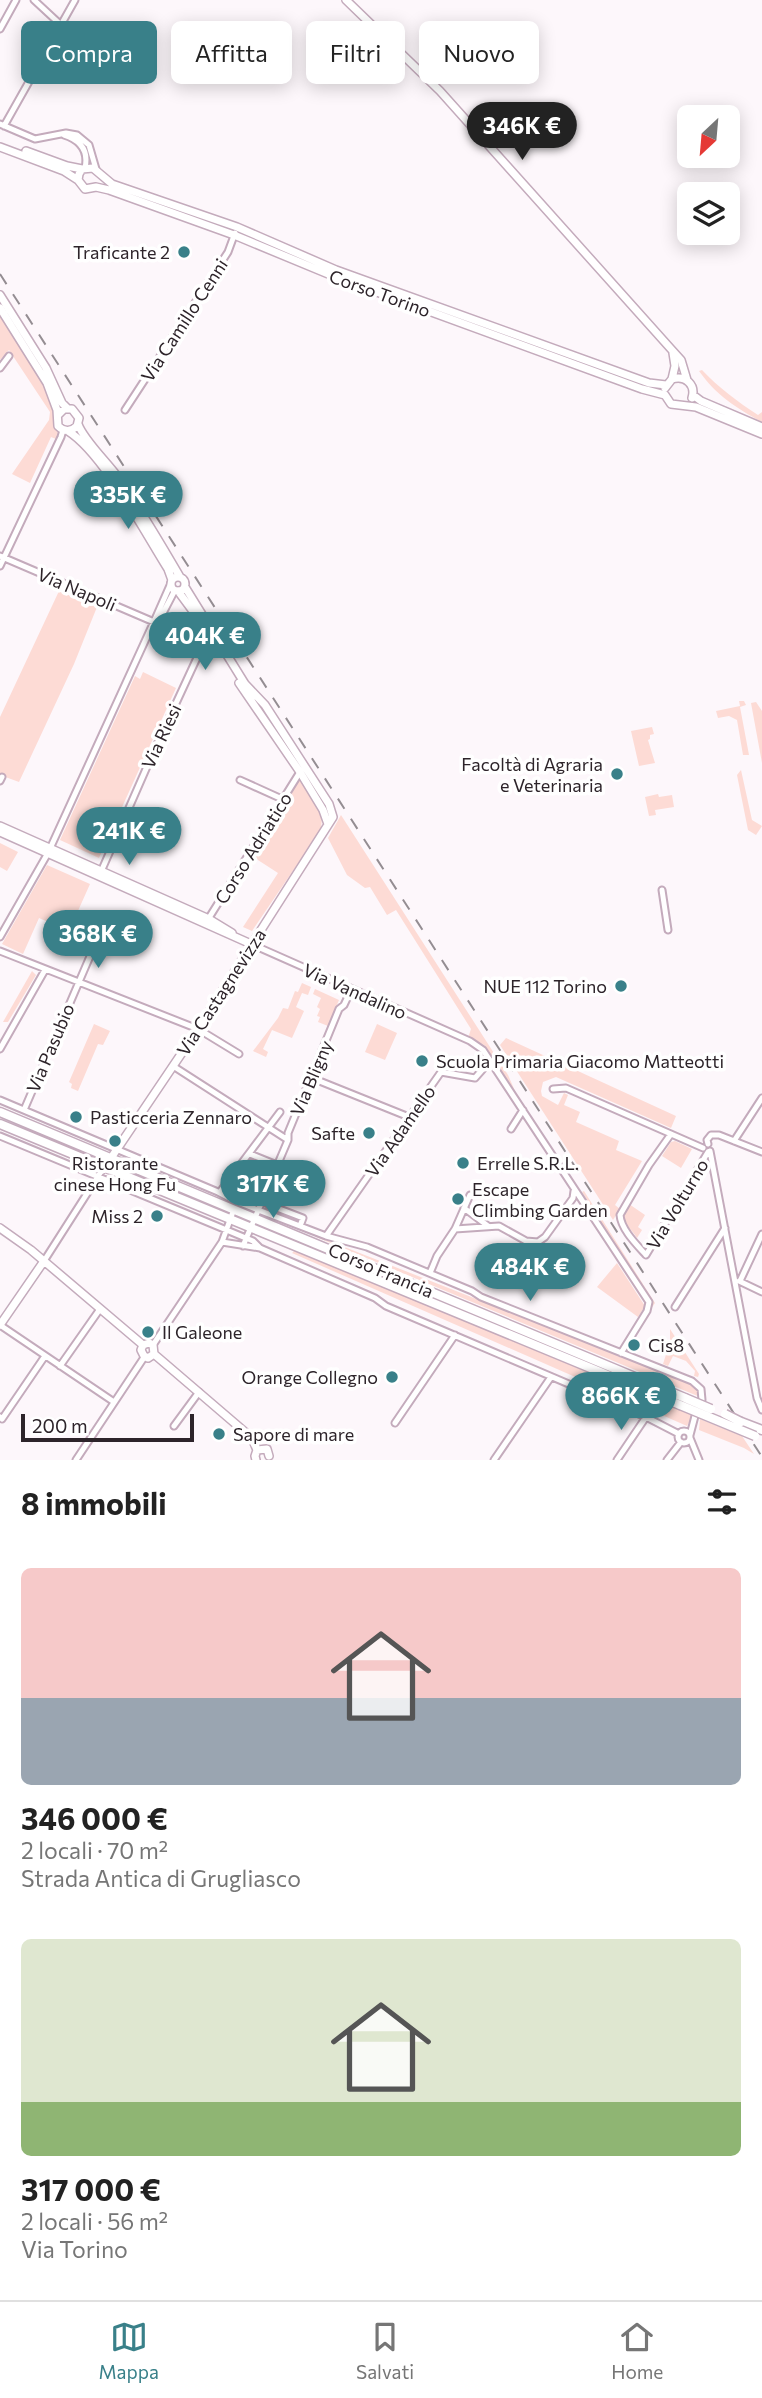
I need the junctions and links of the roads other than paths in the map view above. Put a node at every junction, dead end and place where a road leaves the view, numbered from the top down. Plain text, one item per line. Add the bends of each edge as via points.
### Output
1 (16, 0) edge
2 (34, 0) edge
3 (75, 0) edge
4 (346, 0) edge
5 (57, 21) edge
6 (63, 21) edge
7 (0, 29) edge
8 (26, 84) edge
9 (2, 125) edge
10 (61, 135) junction
11 (0, 145) edge
12 (84, 168) junction
13 (98, 172) junction
14 (78, 180) junction
15 (96, 187) junction
16 (236, 231) junction
17 (0, 295) edge
18 (0, 308) edge
19 (671, 349) junction
20 (9, 356) dead end
21 (0, 368) edge
22 (687, 380) junction
23 (669, 382) junction
24 (665, 395) junction
25 (693, 395) junction
26 (685, 405) junction
27 (67, 408) junction
28 (125, 410) dead end
29 (58, 415) junction
30 (78, 424) junction
31 (762, 427) edge
32 (65, 430) junction
33 (762, 434) edge
34 (2, 557) edge
35 (0, 566) edge
36 (176, 586) junction
37 (155, 619) junction
38 (210, 636) junction
39 (202, 647) junction
40 (300, 772) junction
41 (240, 780) dead end
42 (282, 799) junction
43 (328, 824) junction
44 (0, 826) edge
45 (0, 832) edge
46 (49, 850) junction
47 (100, 874) junction
48 (662, 890) dead end
49 (207, 921) junction
50 (668, 930) dead end
51 (0, 937) edge
52 (251, 944) junction
53 (94, 947) dead end
54 (0, 951) edge
55 (45, 970) junction
56 (79, 983) junction
57 (351, 990) junction
58 (198, 1029) junction
59 (0, 1049) edge
60 (239, 1054) dead end
61 (490, 1061) junction
62 (173, 1066) junction
63 (312, 1078) junction
64 (552, 1089) dead end
65 (762, 1098) edge
66 (0, 1100) edge
67 (24, 1110) junction
68 (523, 1110) junction
69 (0, 1112) edge
70 (280, 1112) dead end
71 (409, 1117) junction
72 (0, 1124) edge
73 (270, 1128) junction
74 (511, 1129) dead end
75 (671, 1134) junction
76 (0, 1136) edge
77 (288, 1140) junction
78 (734, 1140) junction
79 (707, 1149) junction
80 (118, 1150) junction
81 (762, 1152) edge
82 (250, 1154) junction
83 (111, 1158) junction
84 (277, 1166) junction
85 (104, 1167) junction
86 (97, 1177) junction
87 (574, 1191) junction
88 (220, 1192) junction
89 (470, 1195) dead end
90 (178, 1197) junction
91 (264, 1197) junction
92 (173, 1208) junction
93 (464, 1208) junction
94 (234, 1209) junction
95 (259, 1209) junction
96 (255, 1218) junction
97 (230, 1219) junction
98 (300, 1226) junction
99 (488, 1226) junction
100 (0, 1228) edge
101 (251, 1228) junction
102 (725, 1228) junction
103 (226, 1229) junction
104 (455, 1229) junction
105 (762, 1234) edge
106 (326, 1236) junction
107 (247, 1238) junction
108 (222, 1242) junction
109 (243, 1246) junction
110 (260, 1248) junction
111 (44, 1261) junction
112 (430, 1273) junction
113 (737, 1280) junction
114 (762, 1292) edge
115 (675, 1307) dead end
116 (100, 1309) junction
117 (0, 1325) edge
118 (454, 1335) junction
119 (143, 1345) junction
120 (153, 1345) junction
121 (621, 1353) junction
122 (154, 1354) junction
123 (46, 1356) junction
124 (145, 1356) junction
125 (60, 1366) junction
126 (551, 1377) junction
127 (199, 1391) junction
128 (702, 1399) dead end
129 (683, 1401) junction
130 (114, 1402) junction
131 (762, 1410) edge
132 (695, 1416) dead end
133 (646, 1417) junction
134 (1, 1418) edge
135 (395, 1423) dead end
136 (174, 1426) dead end
137 (679, 1434) junction
138 (760, 1435) edge
139 (690, 1437) junction
140 (682, 1443) junction
141 (257, 1450) junction
142 (271, 1459) edge
143 (698, 1459) edge
144 (76, 1460) edge
145 (257, 1460) edge
146 (494, 1460) edge
147 (617, 1460) edge
148 (667, 1460) edge

1 - 7 street
2 - 5 street
3 - 6 street
4 - 19 street via 440,91
8 - 9 street
9 - 10 street via 35,139
10 - 12 street via 81,144
10 - 13 street via 71,133 84,139
11 - 12 street, Corso Torino
11 - 14 street, Corso Torino
12 - 13 street, Corso Torino
12 - 14 street
13 - 15 street
13 - 16 street, Corso Torino via 112,184
14 - 15 street, Corso Torino via 85,189
15 - 16 street, Corso Torino
16 - 23 street, Corso Torino via 649,383
16 - 24 street, Corso Torino via 332,276
16 - 28 street, Via Camillo Cenni via 228,252
17 - 27 street, Corso Adriatico
18 - 29 street, Corso Adriatico via 43,374
19 - 22 street via 681,360
19 - 23 street via 675,366
20 - 21 street
22 - 23 street, Corso Torino via 679,377
22 - 25 street
23 - 24 street
24 - 26 street, Corso Torino via 671,404
25 - 26 street
25 - 31 street
26 - 33 street, Corso Torino
27 - 29 street
27 - 30 street, Corso Adriatico via 77,413
29 - 32 street, Corso Adriatico via 58,424
30 - 32 street
30 - 36 street, Corso Adriatico via 185,581
32 - 34 street
32 - 36 street, Corso Adriatico via 89,449 105,470
34 - 35 street
34 - 37 street, Via Napoli
36 - 37 street
36 - 38 street, Corso Adriatico
36 - 43 street, Corso Adriatico via 265,705 329,804 332,817
37 - 39 street, Via Napoli via 171,618 196,630
37 - 46 street
38 - 39 street, Via Riesi
38 - 40 street, Corso Adriatico
39 - 47 street, Via Riesi
40 - 42 street, Corso Adriatico
40 - 43 street, Corso Adriatico
41 - 42 street
42 - 49 street, Corso Adriatico
43 - 52 street, Via Castagnevizza
44 - 46 street, Via Vandalino
45 - 46 street, Via Vandalino
46 - 47 street, Via Vandalino
46 - 51 street
47 - 49 street, Via Vandalino
48 - 50 street
49 - 52 street, Via Vandalino
52 - 57 street, Via Vandalino
52 - 58 street, Via Castagnevizza
53 - 56 street, Via Pasubio
54 - 55 street
55 - 56 street
55 - 59 street
56 - 58 street
56 - 67 street, Via Pasubio
57 - 61 street, Via Vandalino via 470,1041
57 - 63 street, Via Bligny
58 - 60 street
58 - 62 street, Via Castagnevizza
61 - 68 street
61 - 71 street, Via Adamello via 475,1078 440,1072
62 - 73 street
62 - 80 street, Via Castagnevizza
63 - 71 street
63 - 77 street, Via Bligny
64 - 75 street via 566,1088
65 - 78 street
66 - 67 street
67 - 80 street
68 - 74 street
68 - 87 street
69 - 83 main road, Corso Francia
70 - 73 street
71 - 106 street, Via Adamello
72 - 85 main road, Corso Francia
73 - 77 street
73 - 82 street
75 - 79 street
75 - 79 street, Via Volturno via 620,1214 646,1255
76 - 86 street
77 - 84 street, Via Bligny
78 - 79 street, Via Volturno via 715,1134 707,1140
78 - 81 street
79 - 102 street
80 - 83 street, Via Castagnevizza
80 - 88 street
82 - 84 street
82 - 88 street
83 - 85 street, Via Castagnevizza
83 - 94 main road, Corso Francia
84 - 91 street, Via Bligny
85 - 86 street
85 - 90 main road, Corso Francia
86 - 92 street
86 - 111 street
87 - 99 street via 538,1242
87 - 121 street via 649,1302
88 - 95 street
89 - 93 street
90 - 92 street
90 - 97 main road, Corso Francia
91 - 95 street, Via Bligny
91 - 98 street via 269,1205 303,1218
92 - 103 street
93 - 99 street
93 - 104 street
94 - 96 main road, Corso Francia
94 - 97 street
95 - 96 street, Via Bligny
95 - 98 street
96 - 101 street, Via Bligny
96 - 129 main road, Corso Francia
97 - 101 main road, Corso Francia
97 - 103 street
98 - 106 street
99 - 104 street
100 - 111 street
101 - 107 street, Via Bligny
101 - 129 main road, Corso Francia
102 - 113 street
102 - 115 street
103 - 107 street
103 - 108 street
104 - 112 street
105 - 113 street
106 - 112 street
107 - 109 street, Via Bligny
107 - 110 street
108 - 109 street
108 - 120 street
109 - 110 street
110 - 118 street
111 - 116 street
111 - 117 street
112 - 121 street
113 - 114 street
113 - 131 street
116 - 119 street
116 - 125 street
117 - 123 street
118 - 126 street
118 - 135 street
119 - 120 street
119 - 124 street
120 - 122 street
121 - 128 street via 696,1383
122 - 124 street
122 - 127 street
123 - 125 street
123 - 134 street
124 - 130 street
125 - 130 street
126 - 133 street
126 - 146 street
127 - 136 street
127 - 141 street via 252,1438
129 - 138 main road, Corso Francia, bridge
129 - 138 main road, Corso Francia, bridge via 749,1425
130 - 144 street
132 - 139 street
133 - 137 street
133 - 147 street
137 - 139 street
137 - 140 street
139 - 140 street
139 - 143 street
140 - 143 street
140 - 148 street
141 - 142 street via 265,1448
141 - 145 street

